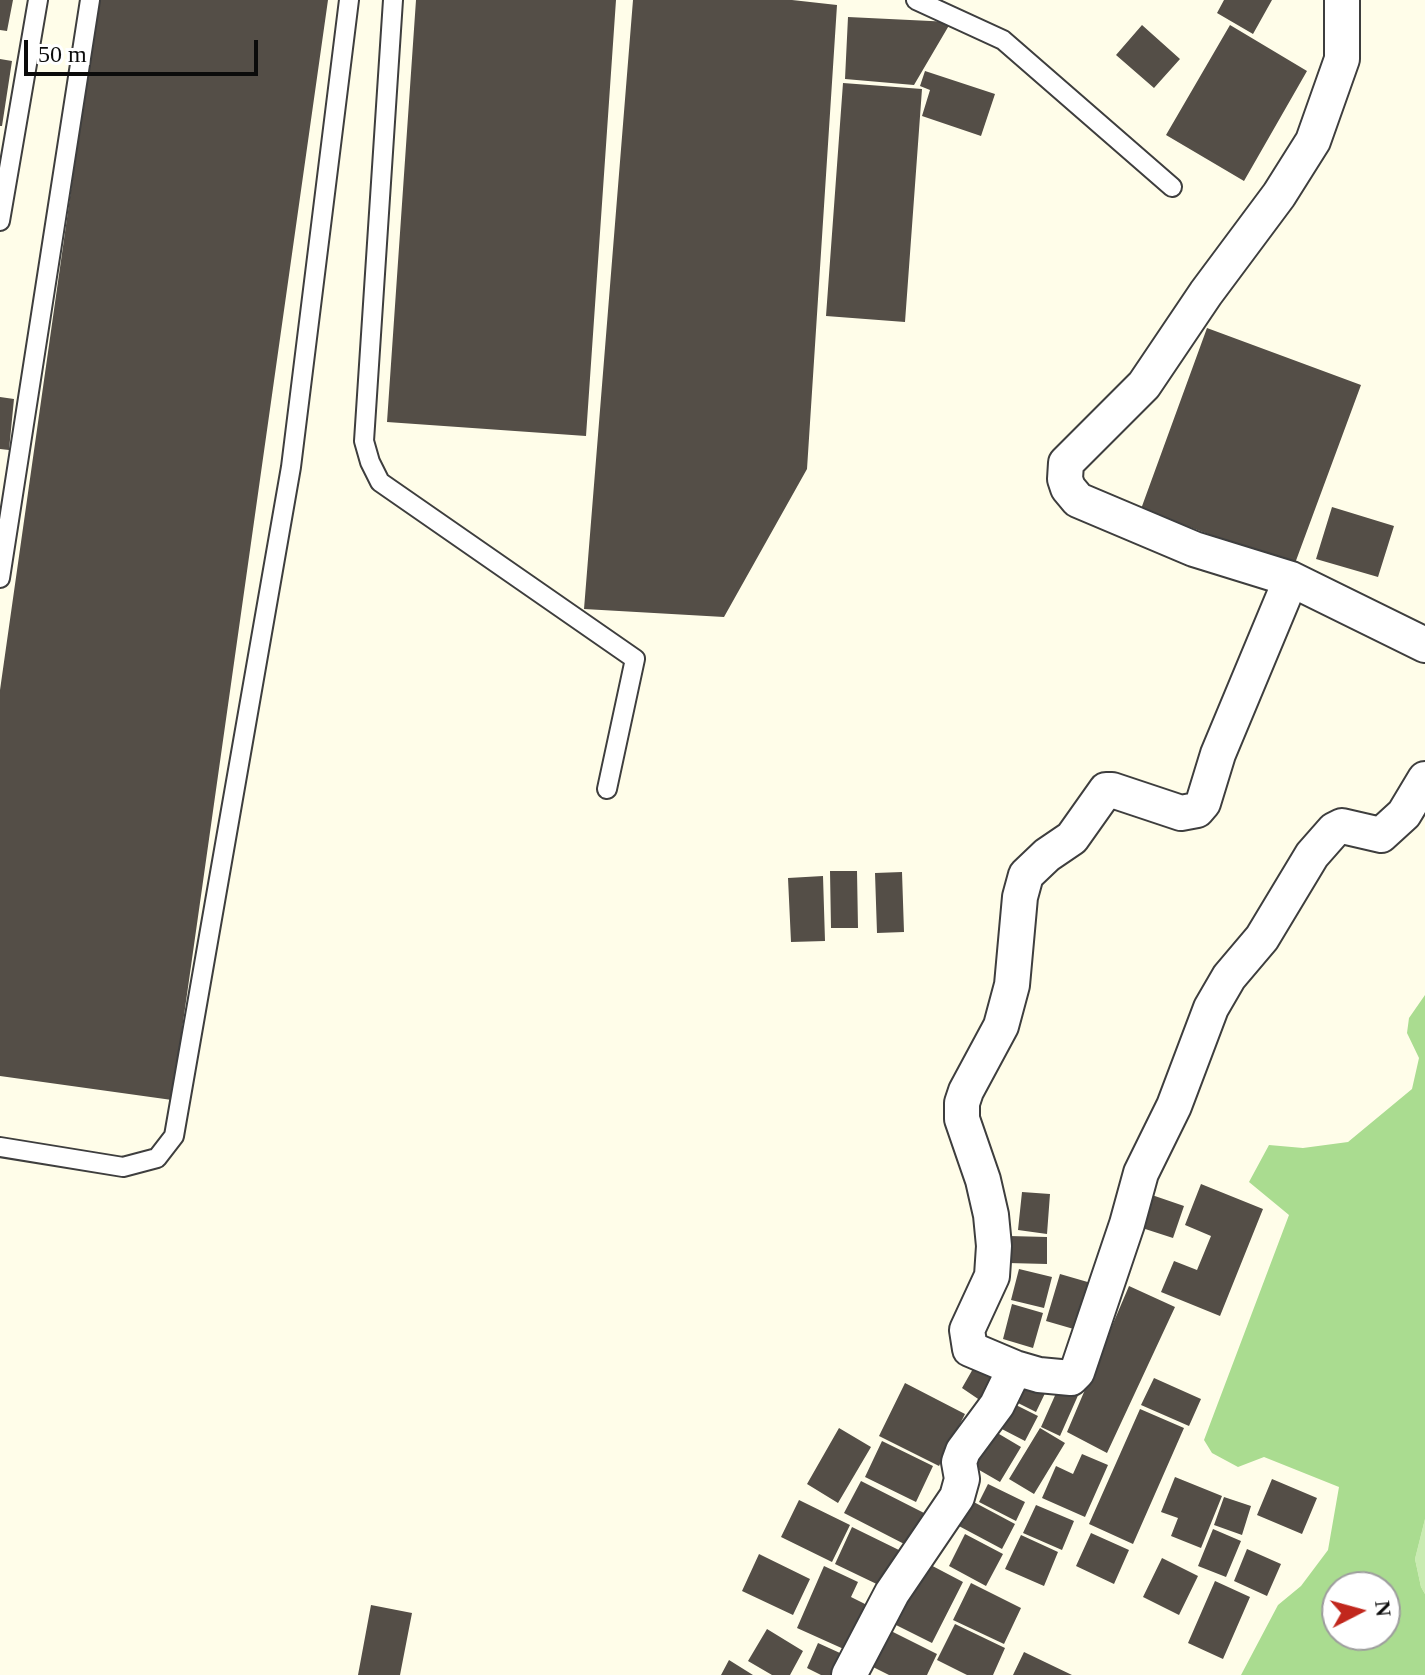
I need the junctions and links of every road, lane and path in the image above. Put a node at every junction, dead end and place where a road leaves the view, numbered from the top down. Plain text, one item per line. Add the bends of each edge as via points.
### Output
1 (38, 0) edge
2 (90, 0) edge
3 (349, 0) edge
4 (393, 0) edge
5 (916, 0) edge
6 (1342, 0) edge
7 (1172, 187) dead end
8 (0, 221) edge
9 (0, 578) edge
10 (1291, 579) junction
11 (1425, 645) edge
12 (1425, 779) edge
13 (607, 789) dead end
14 (0, 1147) edge
15 (1015, 1368) junction
16 (849, 1675) edge

1 - 8 lane
2 - 9 lane
3 - 14 lane via 291,467 174,1136 157,1158 123,1167
4 - 13 lane via 364,441 380,482 635,659
5 - 7 lane via 1003,40
6 - 10 street via 1342,59 1313,141 1144,385 1066,463 1065,479 1078,500 1194,549
10 - 11 street
10 - 15 street via 1197,810 1181,813 1106,790 1072,838 1026,875 1012,985 1001,1026 962,1103 994,1246 992,1276 967,1340 970,1349
12 - 15 street via 1404,814 1381,835 1342,826 1334,830 1312,855 1262,938 1229,977 1141,1173 1077,1372 1059,1378
15 - 16 street via 997,1405 963,1451 957,1497 892,1593

